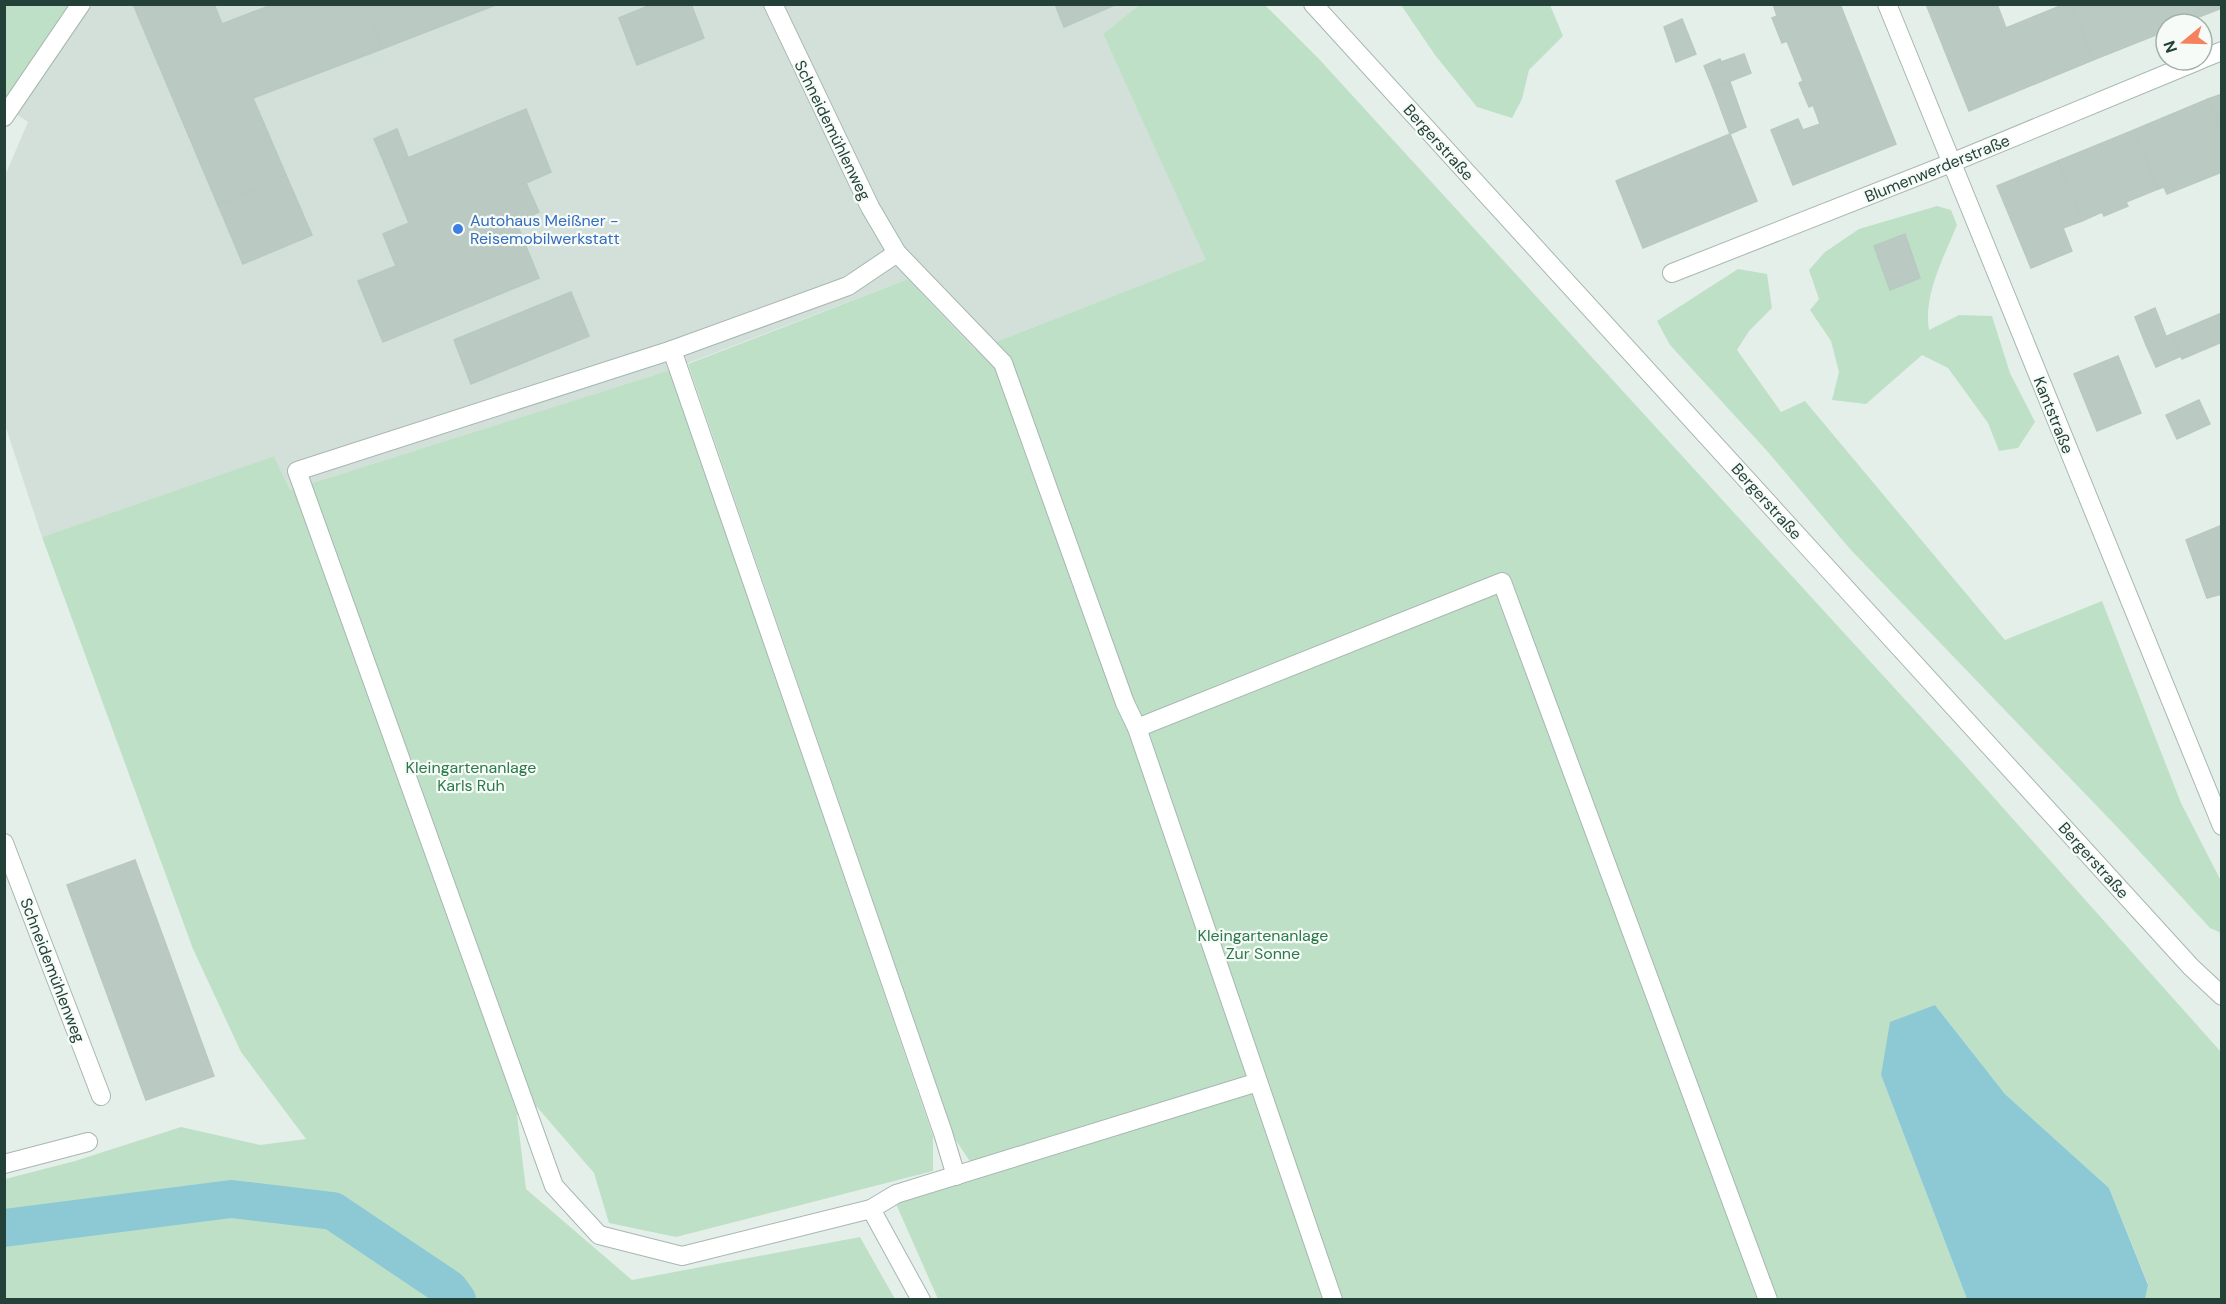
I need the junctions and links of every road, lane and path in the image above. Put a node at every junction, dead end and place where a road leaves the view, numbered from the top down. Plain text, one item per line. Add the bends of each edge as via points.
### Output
1 (81, 4) edge
2 (773, 4) edge
3 (1313, 4) edge
4 (1887, 4) edge
5 (2172, 72) edge
6 (4, 117) edge
7 (1951, 163) junction
8 (897, 253) junction
9 (1672, 273) dead end
10 (672, 350) junction
11 (1137, 728) junction
12 (2222, 826) edge
13 (4, 843) edge
14 (2222, 996) edge
15 (1258, 1082) junction
16 (102, 1096) dead end
17 (88, 1142) dead end
18 (4, 1164) edge
19 (956, 1176) junction
20 (871, 1209) junction
21 (921, 1299) edge
22 (1333, 1299) edge
23 (1768, 1299) edge

1 - 6 street
2 - 8 street, Schneidemühlenweg via 870,207
3 - 14 street, Bergerstraße via 2191,967
4 - 7 street, Kantstraße
5 - 7 street, Blumenwerderstraße
7 - 9 street, Blumenwerderstraße
7 - 12 street, Kantstraße
8 - 10 street via 848,286
8 - 11 street, Schneidemühlenweg via 1003,363
10 - 19 street
10 - 20 street via 297,471 554,1186 599,1235 682,1256
11 - 15 street, Schneidemühlenweg
11 - 23 street via 1502,582
13 - 16 street, Schneidemühlenweg
15 - 19 street
15 - 22 street, Schneidemühlenweg
17 - 18 street
19 - 20 street via 896,1194
20 - 21 street

